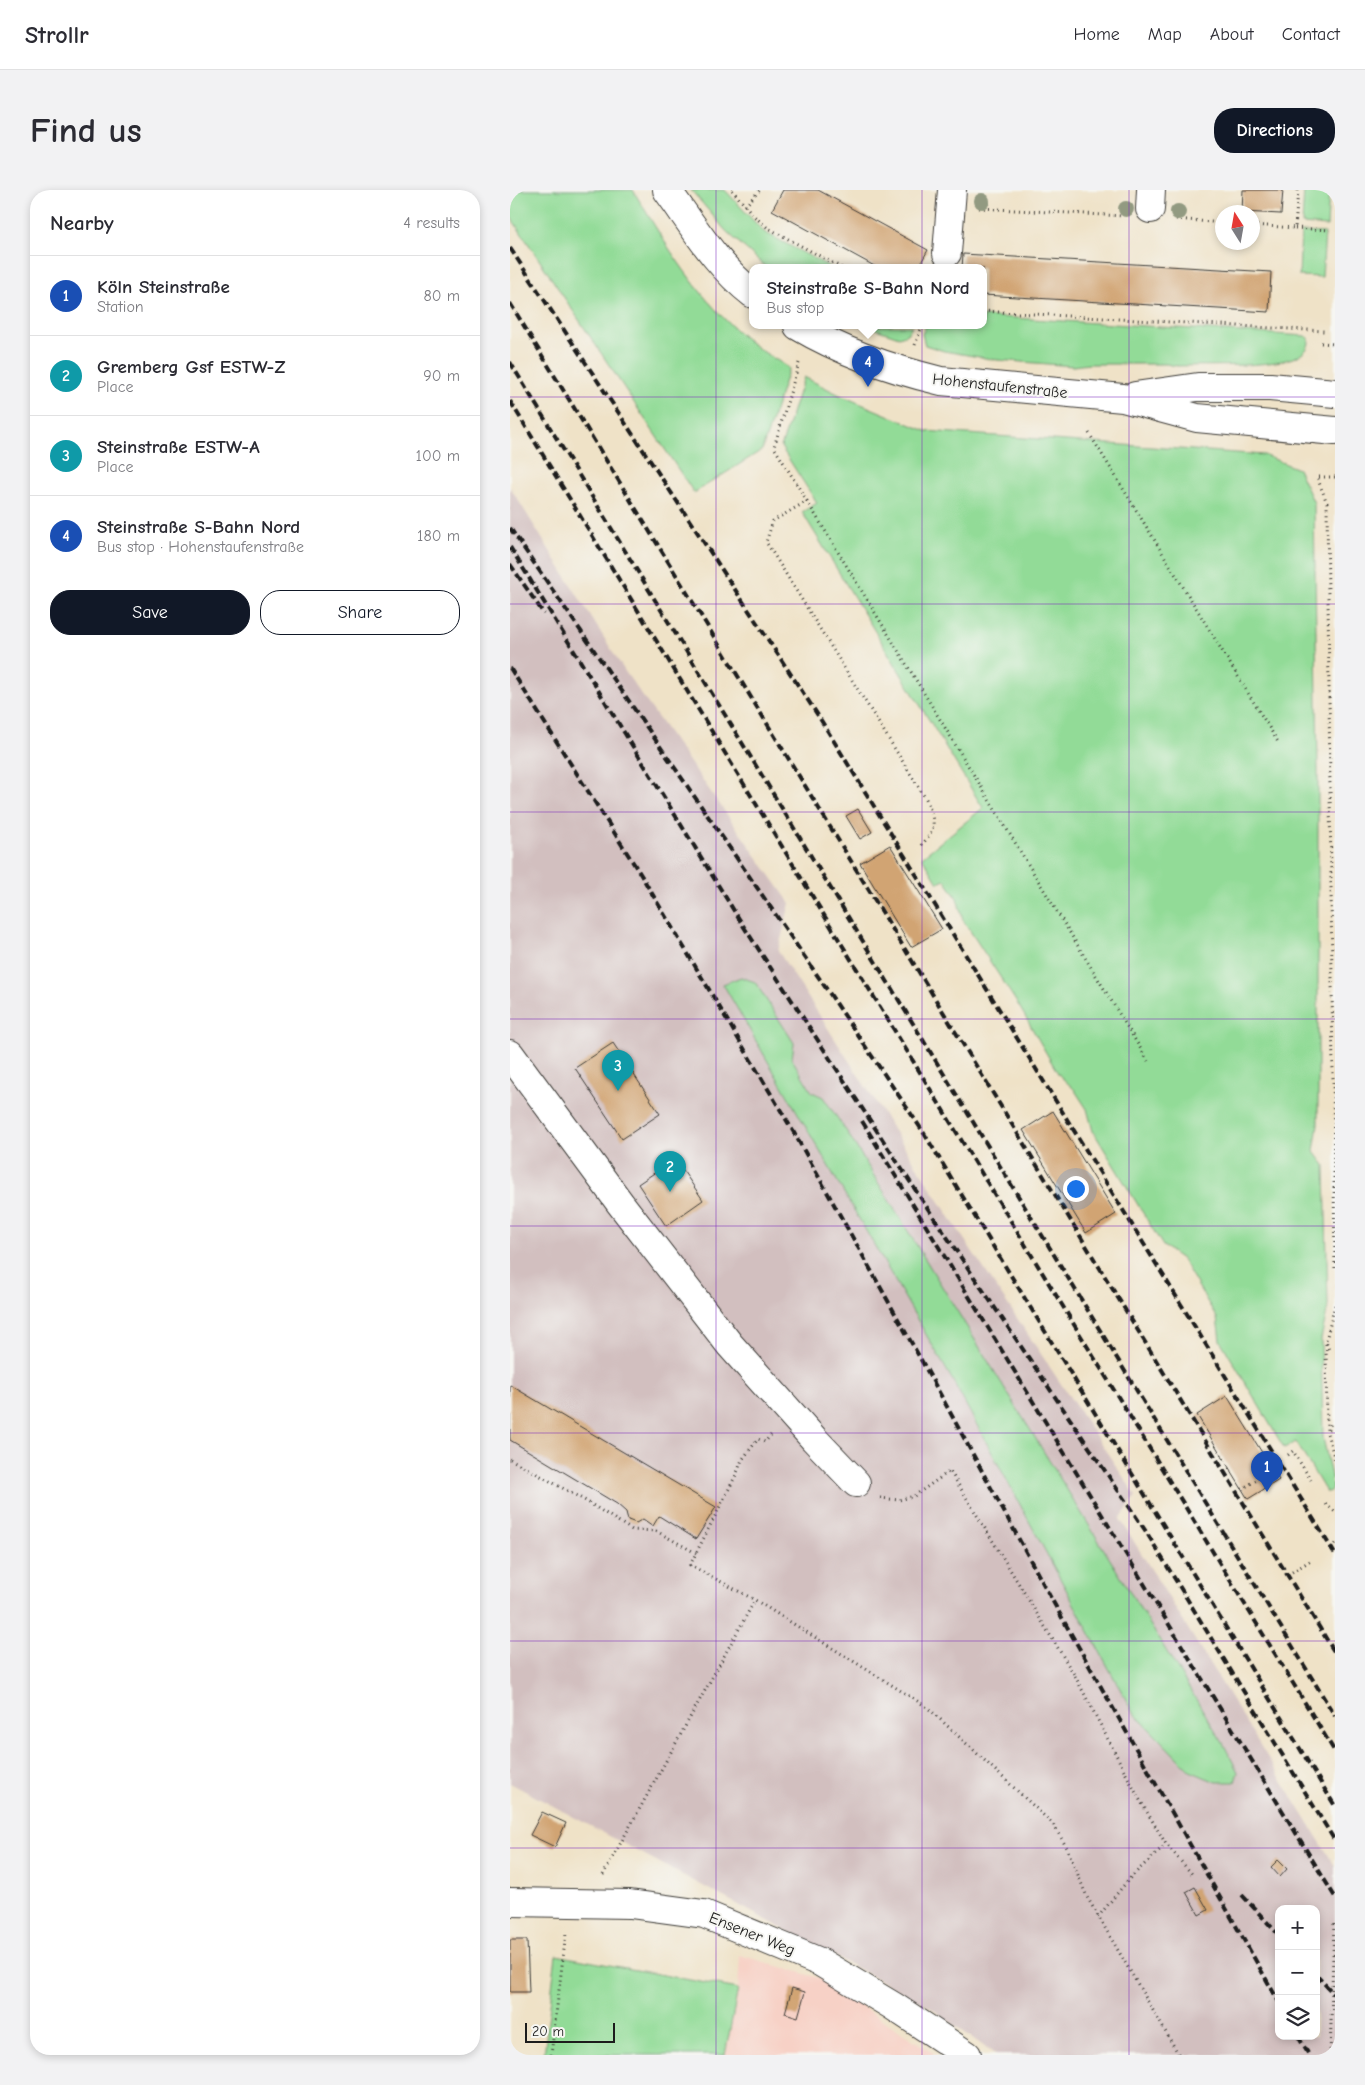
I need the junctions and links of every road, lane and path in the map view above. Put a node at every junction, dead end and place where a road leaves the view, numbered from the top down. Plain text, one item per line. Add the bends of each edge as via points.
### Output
1 (667, 190) edge
2 (732, 190) edge
3 (760, 190) edge
4 (1298, 190) edge
5 (952, 198) edge
6 (745, 206) junction
7 (1150, 208) edge
8 (1215, 222) edge
9 (1260, 226) edge
10 (1295, 228) junction
11 (1330, 230) dead end
12 (947, 252) dead end
13 (835, 264) edge
14 (749, 291) edge
15 (987, 311) edge
16 (803, 329) edge
17 (921, 329) edge
18 (1324, 331) dead end
19 (1321, 343) dead end
20 (1335, 344) edge
21 (914, 348) dead end
22 (799, 363) dead end
23 (1335, 393) edge
24 (1123, 398) junction
25 (1335, 430) edge
26 (1089, 433) dead end
27 (1335, 477) edge
28 (807, 502) junction
29 (1278, 742) dead end
30 (919, 848) dead end
31 (510, 1054) edge
32 (1148, 1061) dead end
33 (1335, 1270) edge
34 (1335, 1305) edge
35 (1326, 1340) junction
36 (1329, 1350) dead end
37 (793, 1415) junction
38 (1331, 1423) dead end
39 (1327, 1433) junction
40 (1288, 1454) dead end
41 (510, 1459) edge
42 (1335, 1460) edge
43 (1273, 1470) dead end
44 (1311, 1480) dead end
45 (856, 1483) dead end
46 (1242, 1489) dead end
47 (914, 1496) dead end
48 (1326, 1504) dead end
49 (1335, 1512) edge
50 (696, 1553) junction
51 (1313, 1559) dead end
52 (1292, 1572) dead end
53 (754, 1600) junction
54 (621, 1842) dead end
55 (1166, 1844) junction
56 (1192, 1874) dead end
57 (510, 1902) edge
58 (570, 1902) junction
59 (1098, 1917) junction
60 (1334, 1923) edge
61 (962, 2054) edge
62 (551, 2055) edge
63 (1178, 2055) edge
64 (1330, 2055) edge

1 - 14 street via 717,259
2 - 6 path
3 - 6 path
4 - 10 path
5 - 7 path
5 - 12 street
6 - 13 path via 768,228
7 - 8 path
9 - 10 path
10 - 11 path
15 - 18 path
16 - 24 street, Hohenstaufenstraße via 857,355 940,381
17 - 21 path
19 - 20 path
22 - 28 path via 774,447
23 - 24 street, Hohenstaufenstraße via 1270,387 1198,387
24 - 25 street, Hohenstaufenstraße via 1196,418
26 - 29 path
27 - 33 path via 1317,477 1327,503
28 - 30 path via 773,521 766,542 926,799 934,819 931,834
28 - 32 path
31 - 37 street via 730,1346
34 - 35 path
35 - 36 path
35 - 39 path
37 - 45 street
37 - 50 path via 765,1442 758,1439 742,1460
38 - 39 path
39 - 42 path
40 - 44 path via 1294,1451
41 - 50 path via 632,1530 656,1531
43 - 46 path
47 - 55 path, bridge via 950,1471 1075,1676
48 - 49 path
50 - 53 path via 690,1565
51 - 52 path
53 - 54 path
53 - 59 path via 927,1708 1002,1775 1053,1824
55 - 56 path
55 - 59 path via 1129,1879
57 - 58 street, Ensener Weg
58 - 61 street, Ensener Weg via 630,1904 704,1914 820,1962 893,2006
58 - 62 path
59 - 63 path
60 - 64 path

